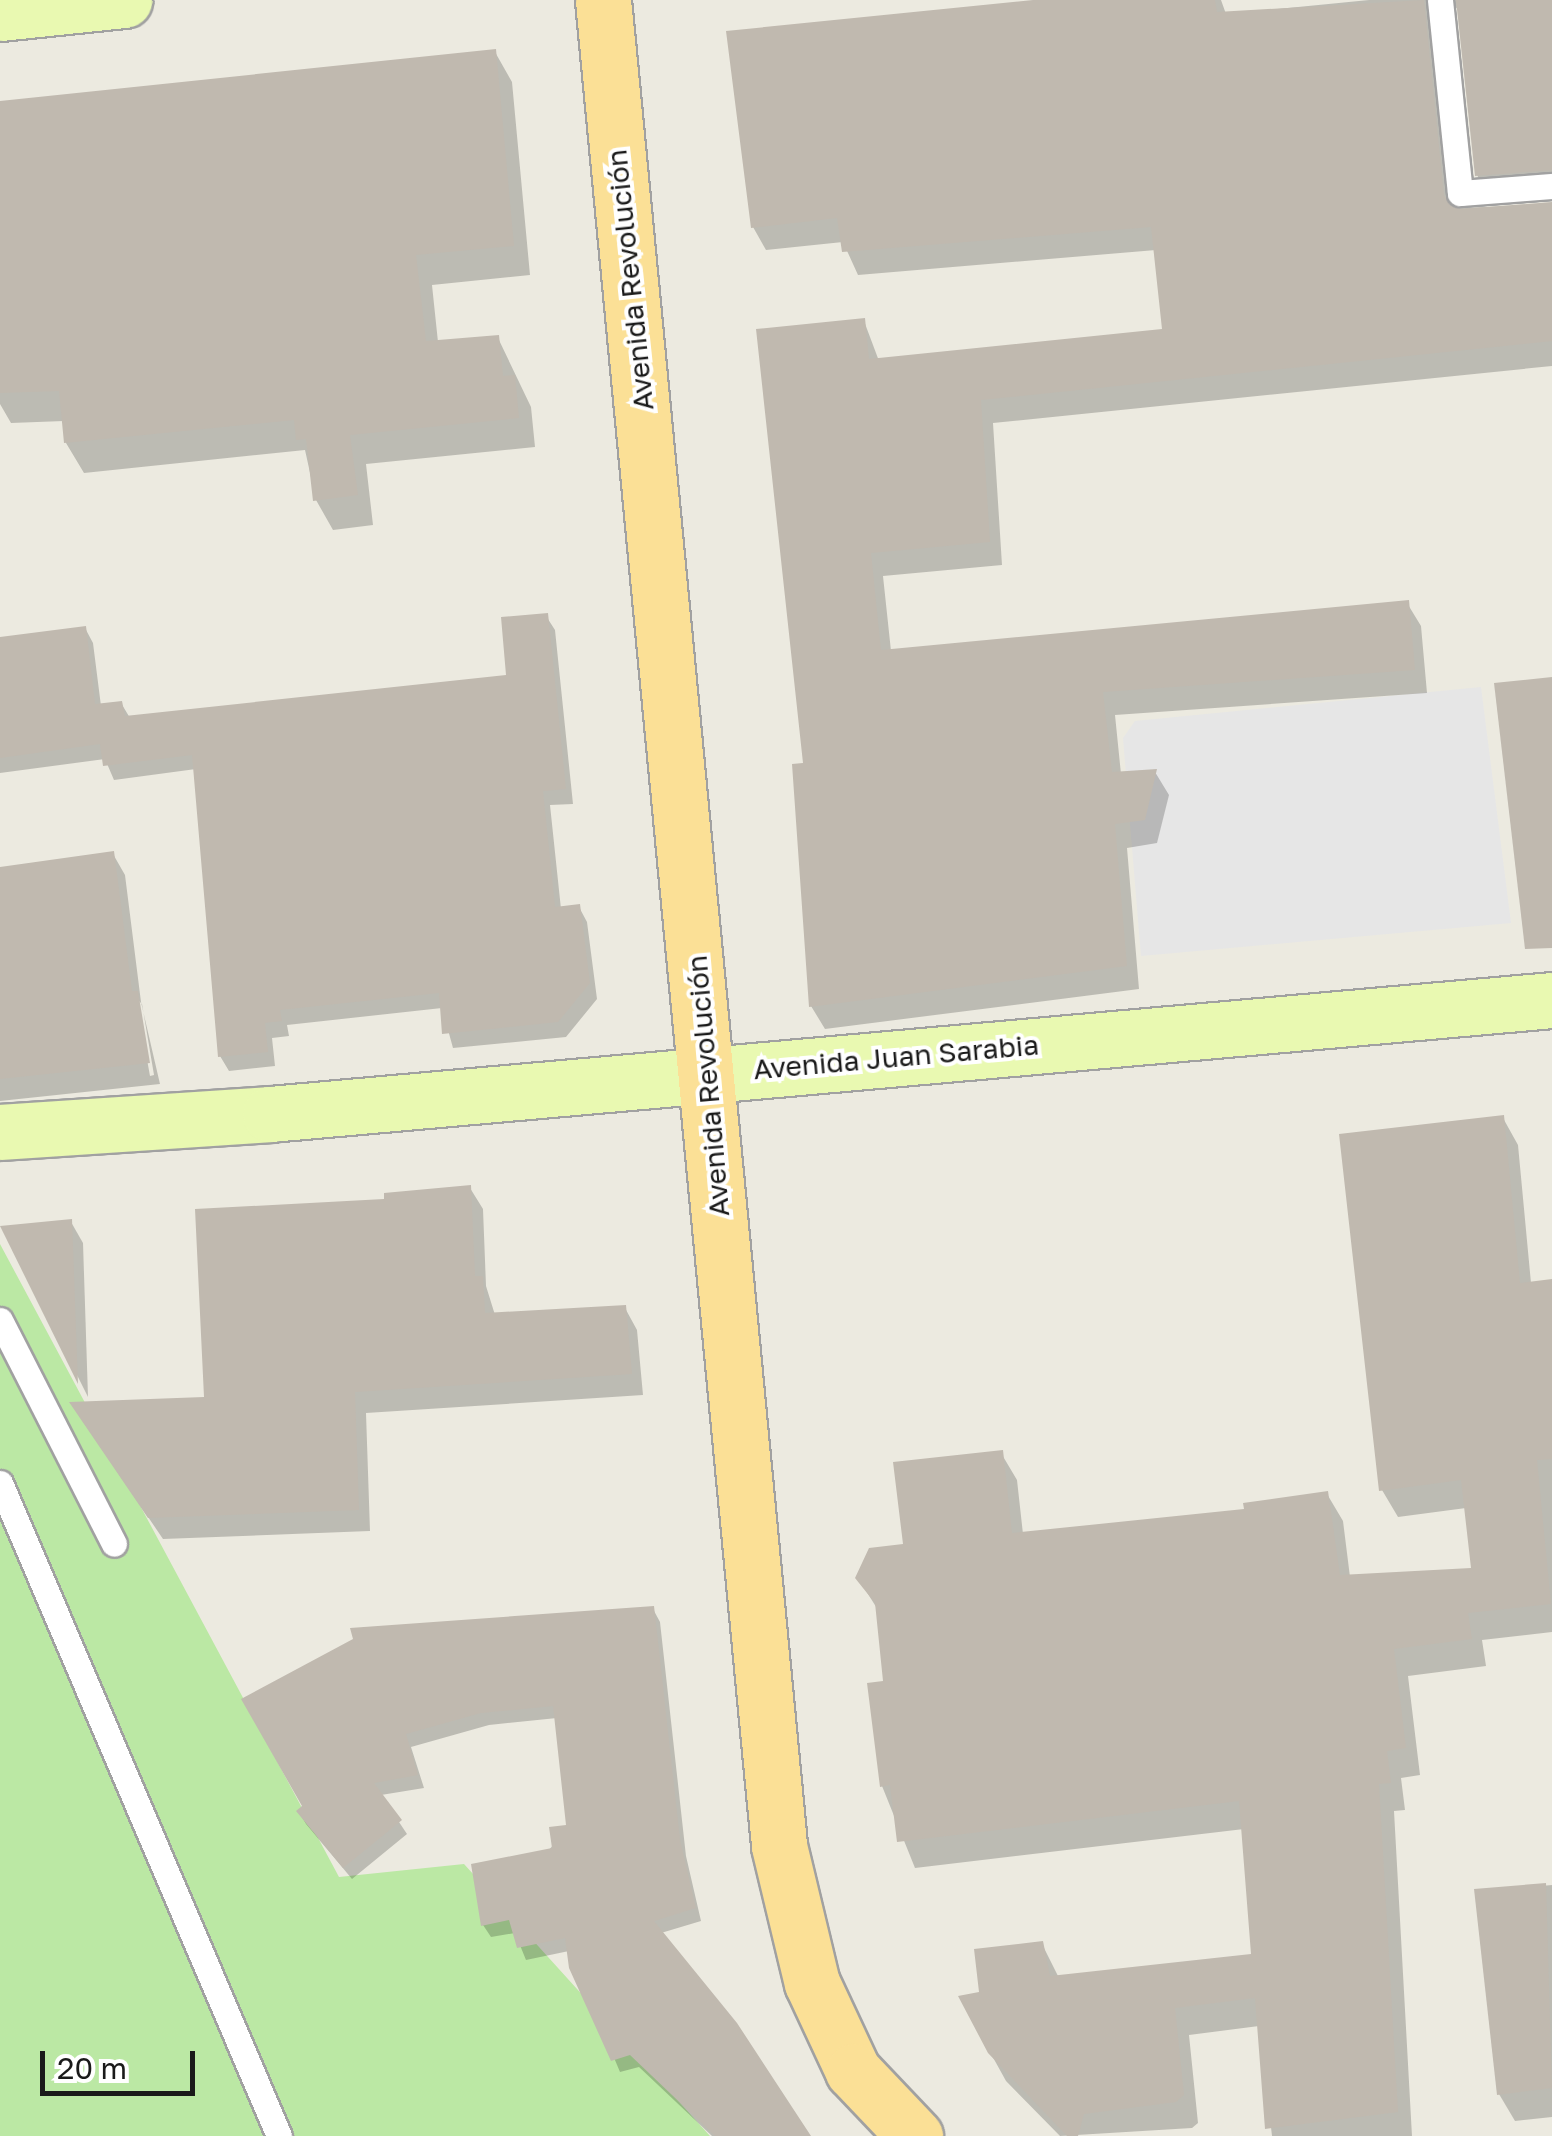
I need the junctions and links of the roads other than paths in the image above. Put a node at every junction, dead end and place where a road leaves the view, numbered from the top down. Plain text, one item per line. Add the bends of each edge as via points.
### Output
1 (603, 0) edge
2 (1440, 0) edge
3 (92, 2) edge
4 (0, 12) edge
5 (1552, 186) edge
6 (1552, 1000) edge
7 (707, 1074) junction
8 (0, 1132) edge
9 (0, 1320) edge
10 (0, 1483) edge
11 (114, 1544) dead end
12 (280, 2136) edge
13 (915, 2136) edge

1 - 7 main road, Avenida Revolución
2 - 5 lane via 1460,193
3 - 4 main road
6 - 7 main road, Avenida Juan Sarabia
7 - 8 main road, Avenida Juan Sarabia
7 - 13 main road, Avenida Revolución via 779,1846 812,1983 853,2071
9 - 11 lane
10 - 12 lane

